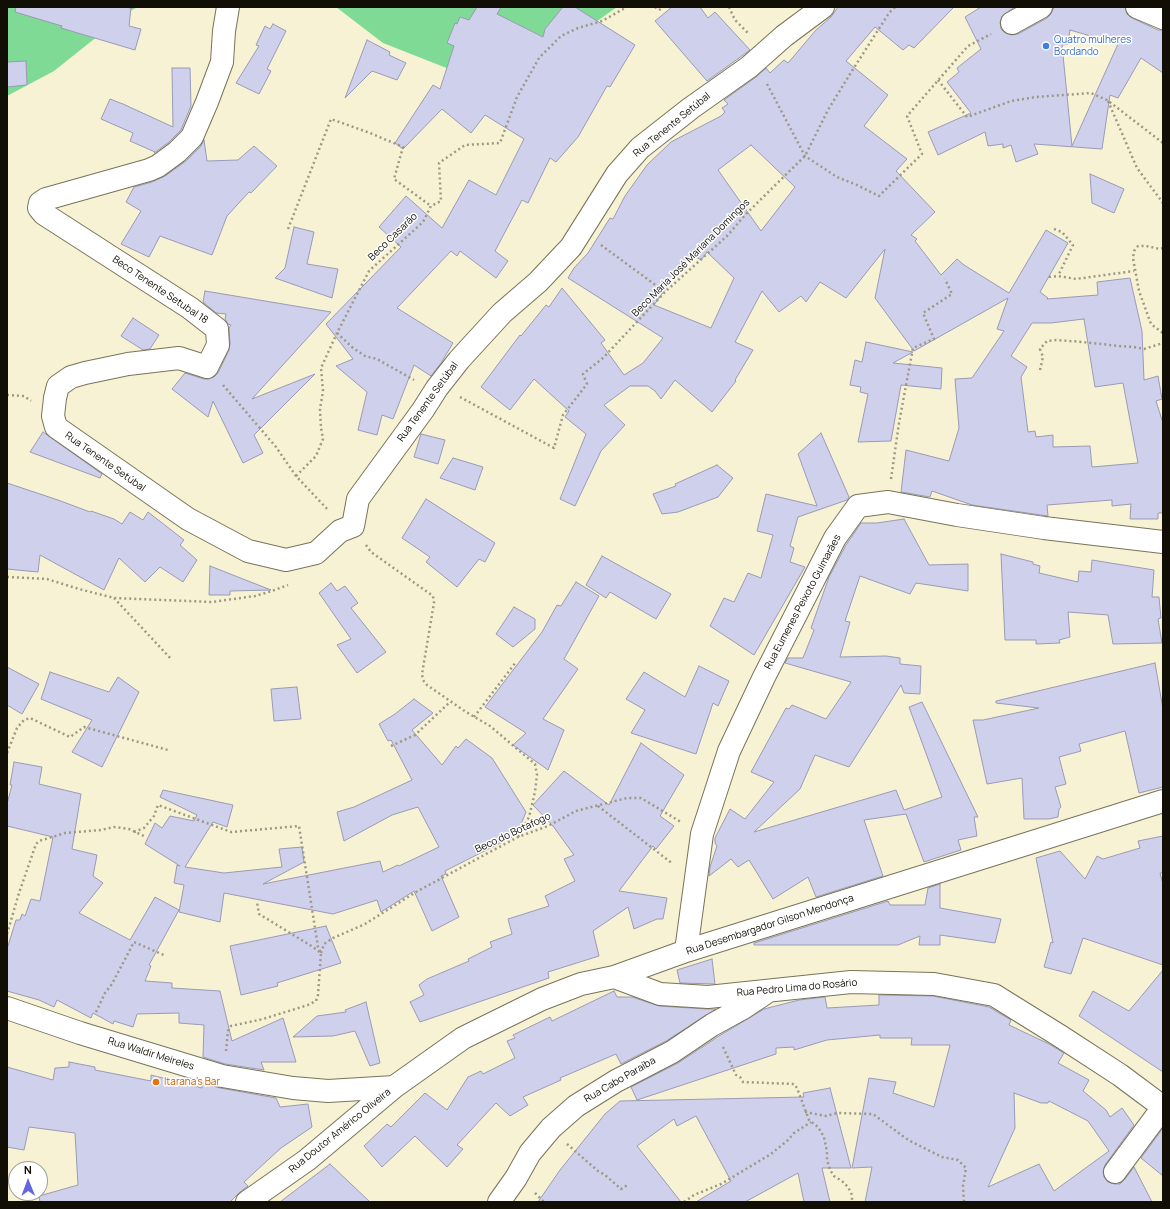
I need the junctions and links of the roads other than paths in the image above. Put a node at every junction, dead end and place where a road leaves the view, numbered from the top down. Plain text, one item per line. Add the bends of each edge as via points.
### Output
1 (228, 7) edge
2 (823, 7) edge
3 (1041, 7) edge
4 (1138, 7) edge
5 (1163, 18) edge
6 (1012, 23) road end
7 (56, 427) joint
8 (1163, 542) edge
9 (1163, 801) edge
10 (686, 951) junction
11 (614, 977) junction
12 (770, 990) junction
13 (7, 1008) edge
14 (394, 1087) junction
15 (1163, 1108) edge
16 (1115, 1172) dead end
17 (247, 1202) edge
18 (499, 1202) edge

1 - 7 street, Beco Tenente Setubal 18 via 222,62 192,137 158,166 46,199 39,208 44,214 190,308 217,329 218,345 207,366 179,358 128,364 71,377 58,386 53,416
2 - 7 street, Rua Tenente Setúbal via 640,148 617,174 571,247 538,282 502,313 437,388 358,499 353,526 340,531 316,553 286,560 248,551 188,519
3 - 6 street
4 - 5 street
8 - 10 street, Rua Eumenes Peixoto Guimarães via 1044,528 888,502 858,506 835,538 764,677 730,751 702,834
9 - 10 street, Rua Desembargador Gilson Mendonça
10 - 11 street, Rua Desembargador Gilson Mendonça
11 - 12 street, Rua Pedro Lima do Rosário via 660,994 708,997
11 - 14 street, Rua Desembargador Gilson Mendonça via 581,984 542,999 464,1038
12 - 15 street, Rua Pedro Lima do Rosário via 851,982 934,984 994,995 1106,1067
12 - 18 street, Rua Cabo Paraíba via 672,1052 616,1081 576,1106 551,1128 530,1153
13 - 14 street, Rua Waldir Meireles via 222,1076 328,1091
14 - 17 street, Rua Doutor Américo Oliveira via 307,1160
15 - 16 street

